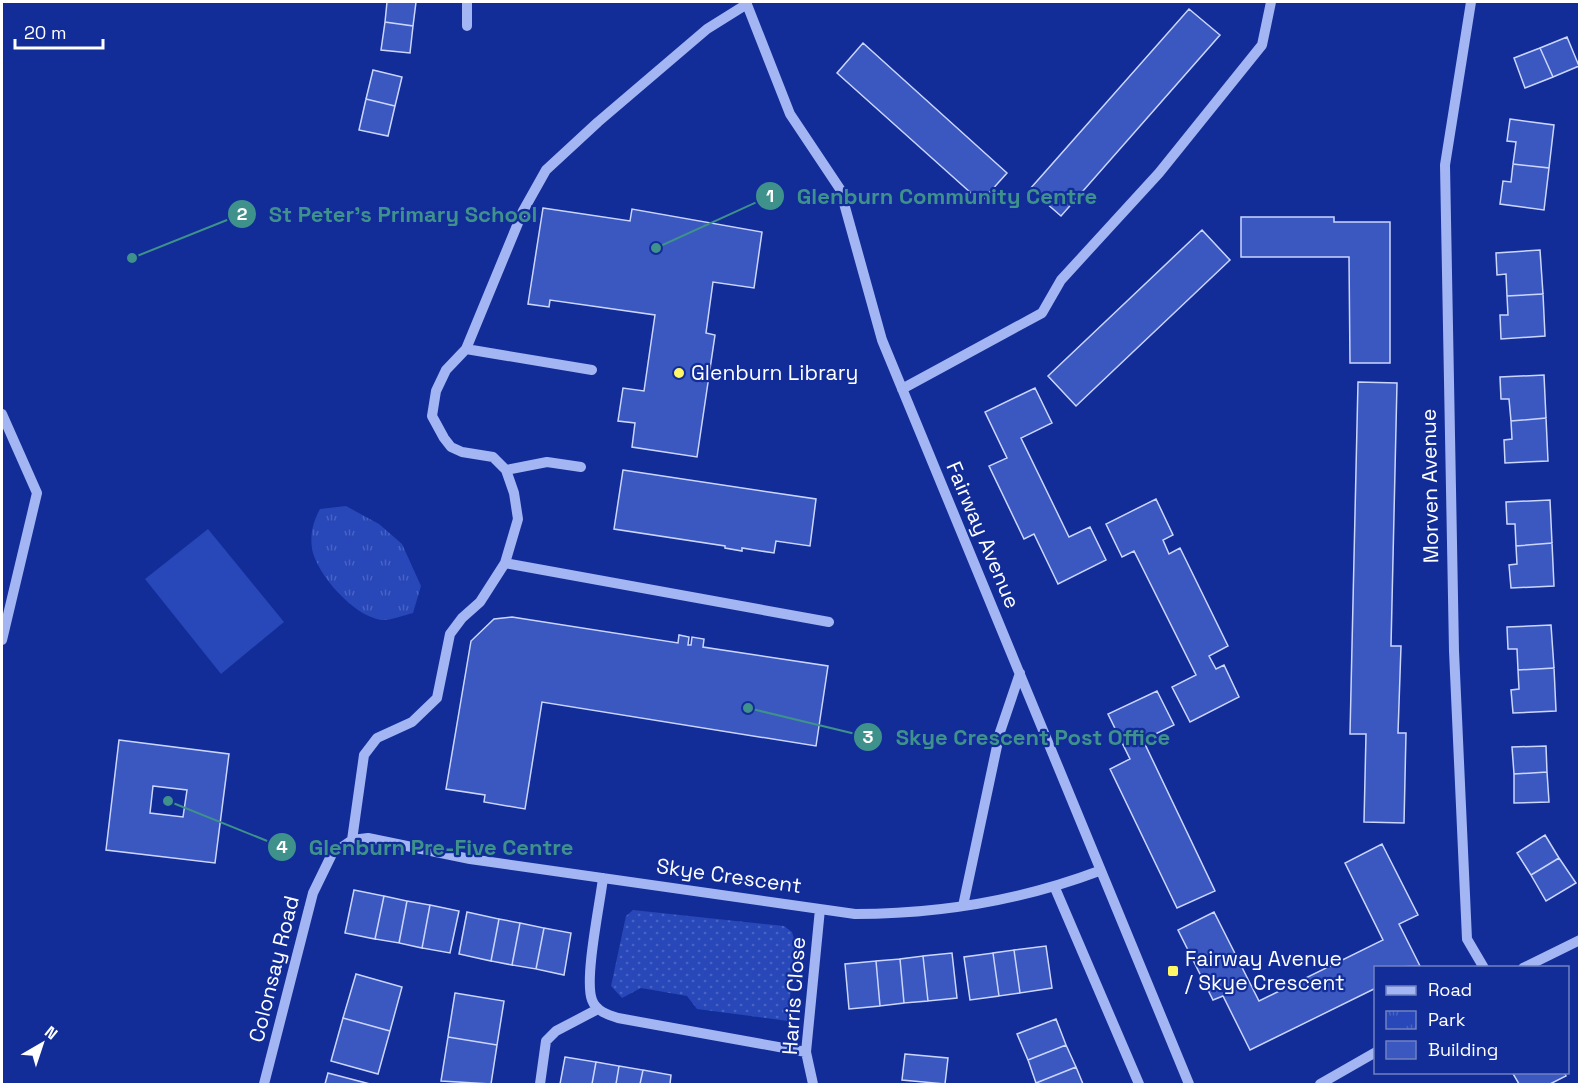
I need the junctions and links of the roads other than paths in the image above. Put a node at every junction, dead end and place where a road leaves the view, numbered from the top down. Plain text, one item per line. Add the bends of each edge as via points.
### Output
1 (467, 2) edge
2 (1270, 2) edge
3 (1471, 2) edge
4 (747, 3) edge
5 (466, 26) dead end
6 (466, 349) junction
7 (592, 369) dead end
8 (902, 389) junction
9 (2, 414) edge
10 (581, 467) dead end
11 (506, 470) junction
12 (505, 563) junction
13 (829, 622) dead end
14 (2, 640) edge
15 (1020, 674) junction
16 (351, 840) junction
17 (1099, 871) junction
18 (603, 878) junction
19 (1055, 888) junction
20 (963, 906) junction
21 (820, 909) junction
22 (1580, 940) edge
23 (1483, 966) edge
24 (1527, 966) edge
25 (598, 1009) junction
26 (806, 1052) junction
27 (1374, 1053) edge
28 (264, 1084) edge
29 (540, 1084) edge
30 (813, 1084) edge
31 (1139, 1084) edge
32 (1190, 1084) edge
33 (1320, 1084) edge

1 - 5 street
2 - 8 street via 1262,45 1159,173 1061,280 1042,313
3 - 23 street, Morven Avenue via 1445,165 1454,651 1467,939
4 - 6 street via 707,29 546,170 523,211
4 - 8 street, Fairway Avenue via 790,114 840,189 882,340
6 - 7 street
6 - 11 street via 446,370 436,391 432,416 451,447 493,458
8 - 15 street, Fairway Avenue
9 - 14 street via 37,493
10 - 11 street via 547,462
11 - 12 street via 518,519
12 - 13 street
12 - 16 street via 480,602 450,634 436,698 412,722 377,738 364,755
15 - 17 street, Fairway Avenue
15 - 20 street via 1000,732
16 - 18 street, Skye Crescent via 368,838 470,859
16 - 28 street, Colonsay Road via 332,854 313,893
17 - 19 street, Skye Crescent
17 - 32 street, Fairway Avenue
18 - 21 street, Skye Crescent
18 - 25 street via 590,980 592,1000
19 - 20 street, Skye Crescent
19 - 31 street
20 - 21 street, Skye Crescent via 898,914
21 - 26 street, Harris Close
22 - 24 street
25 - 26 street via 618,1018
25 - 29 street via 556,1031 546,1041
26 - 30 street, Harris Close
27 - 33 street

